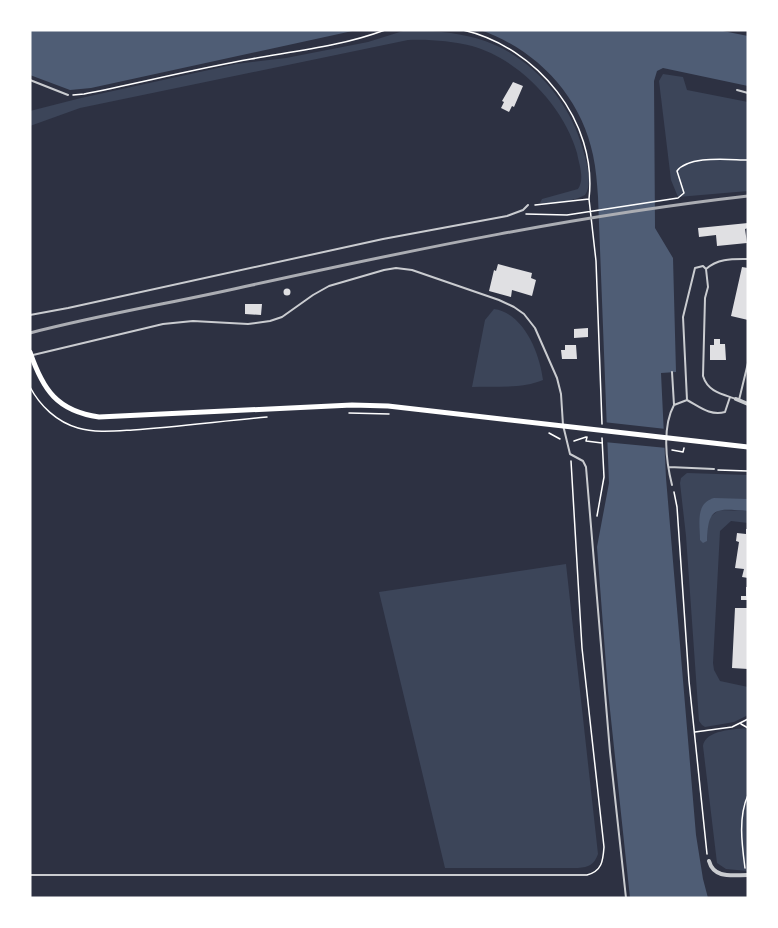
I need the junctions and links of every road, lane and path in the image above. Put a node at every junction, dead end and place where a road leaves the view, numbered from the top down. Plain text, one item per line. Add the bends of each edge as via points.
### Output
1 (386, 30) edge
2 (463, 30) edge
3 (30, 80) edge
4 (737, 90) dead end
5 (748, 93) edge
6 (68, 95) joint
7 (748, 160) edge
8 (590, 199) junction
9 (528, 205) joint
10 (520, 212) junction
11 (748, 259) edge
12 (706, 269) junction
13 (30, 315) edge
14 (30, 355) edge
15 (748, 363) edge
16 (672, 372) dead end
17 (30, 387) edge
18 (730, 397) junction
19 (738, 399) junction
20 (687, 400) junction
21 (748, 404) edge
22 (674, 405) junction
23 (346, 413) dead end
24 (398, 415) dead end
25 (276, 417) dead end
26 (563, 425) junction
27 (601, 430) junction
28 (546, 431) dead end
29 (568, 441) junction
30 (603, 443) junction
31 (748, 447) edge
32 (684, 448) dead end
33 (668, 450) junction
34 (570, 454) junction
35 (669, 467) junction
36 (714, 469) joint
37 (748, 471) edge
38 (672, 485) joint
39 (595, 525) dead end
40 (748, 719) edge
41 (741, 724) junction
42 (748, 728) edge
43 (695, 732) junction
44 (748, 735) edge
45 (748, 746) edge
46 (748, 795) edge
47 (709, 861) joint
48 (30, 875) edge
49 (747, 875) edge
50 (626, 898) edge

1 - 6 path
2 - 8 path via 510,48 537,69 560,95 578,124 587,152
3 - 6 lane
4 - 5 lane
7 - 10 path via 691,161 682,165 677,171 684,193 678,198 572,214
8 - 9 path
8 - 27 path via 596,261
9 - 10 lane
10 - 13 lane
11 - 12 lane via 728,259
12 - 18 lane via 704,376 709,388
12 - 20 lane via 695,268 683,317
14 - 26 main road via 56,400 77,412 99,417 352,405
14 - 26 lane via 170,323 270,321 329,286 384,270 412,270 499,300 524,314 535,328 557,378
15 - 19 lane
16 - 22 lane
17 - 25 path via 39,402 57,418 93,431
18 - 19 lane
18 - 20 lane via 725,412 719,414
19 - 21 street
20 - 22 lane
22 - 33 lane via 667,424
23 - 24 path
26 - 27 main road
26 - 29 lane
27 - 30 path
27 - 31 main road
28 - 29 path
29 - 30 path via 587,436 586,441
29 - 34 lane
30 - 39 path via 604,477
32 - 33 path via 683,452
33 - 35 lane
34 - 48 path via 582,648 604,847 603,860 595,873
34 - 50 lane via 586,467
35 - 36 lane
35 - 38 lane
36 - 37 path
38 - 43 path
40 - 41 path
41 - 42 path
41 - 43 path
43 - 47 path
44 - 45 path
46 - 49 path via 742,838
47 - 49 street via 714,873

